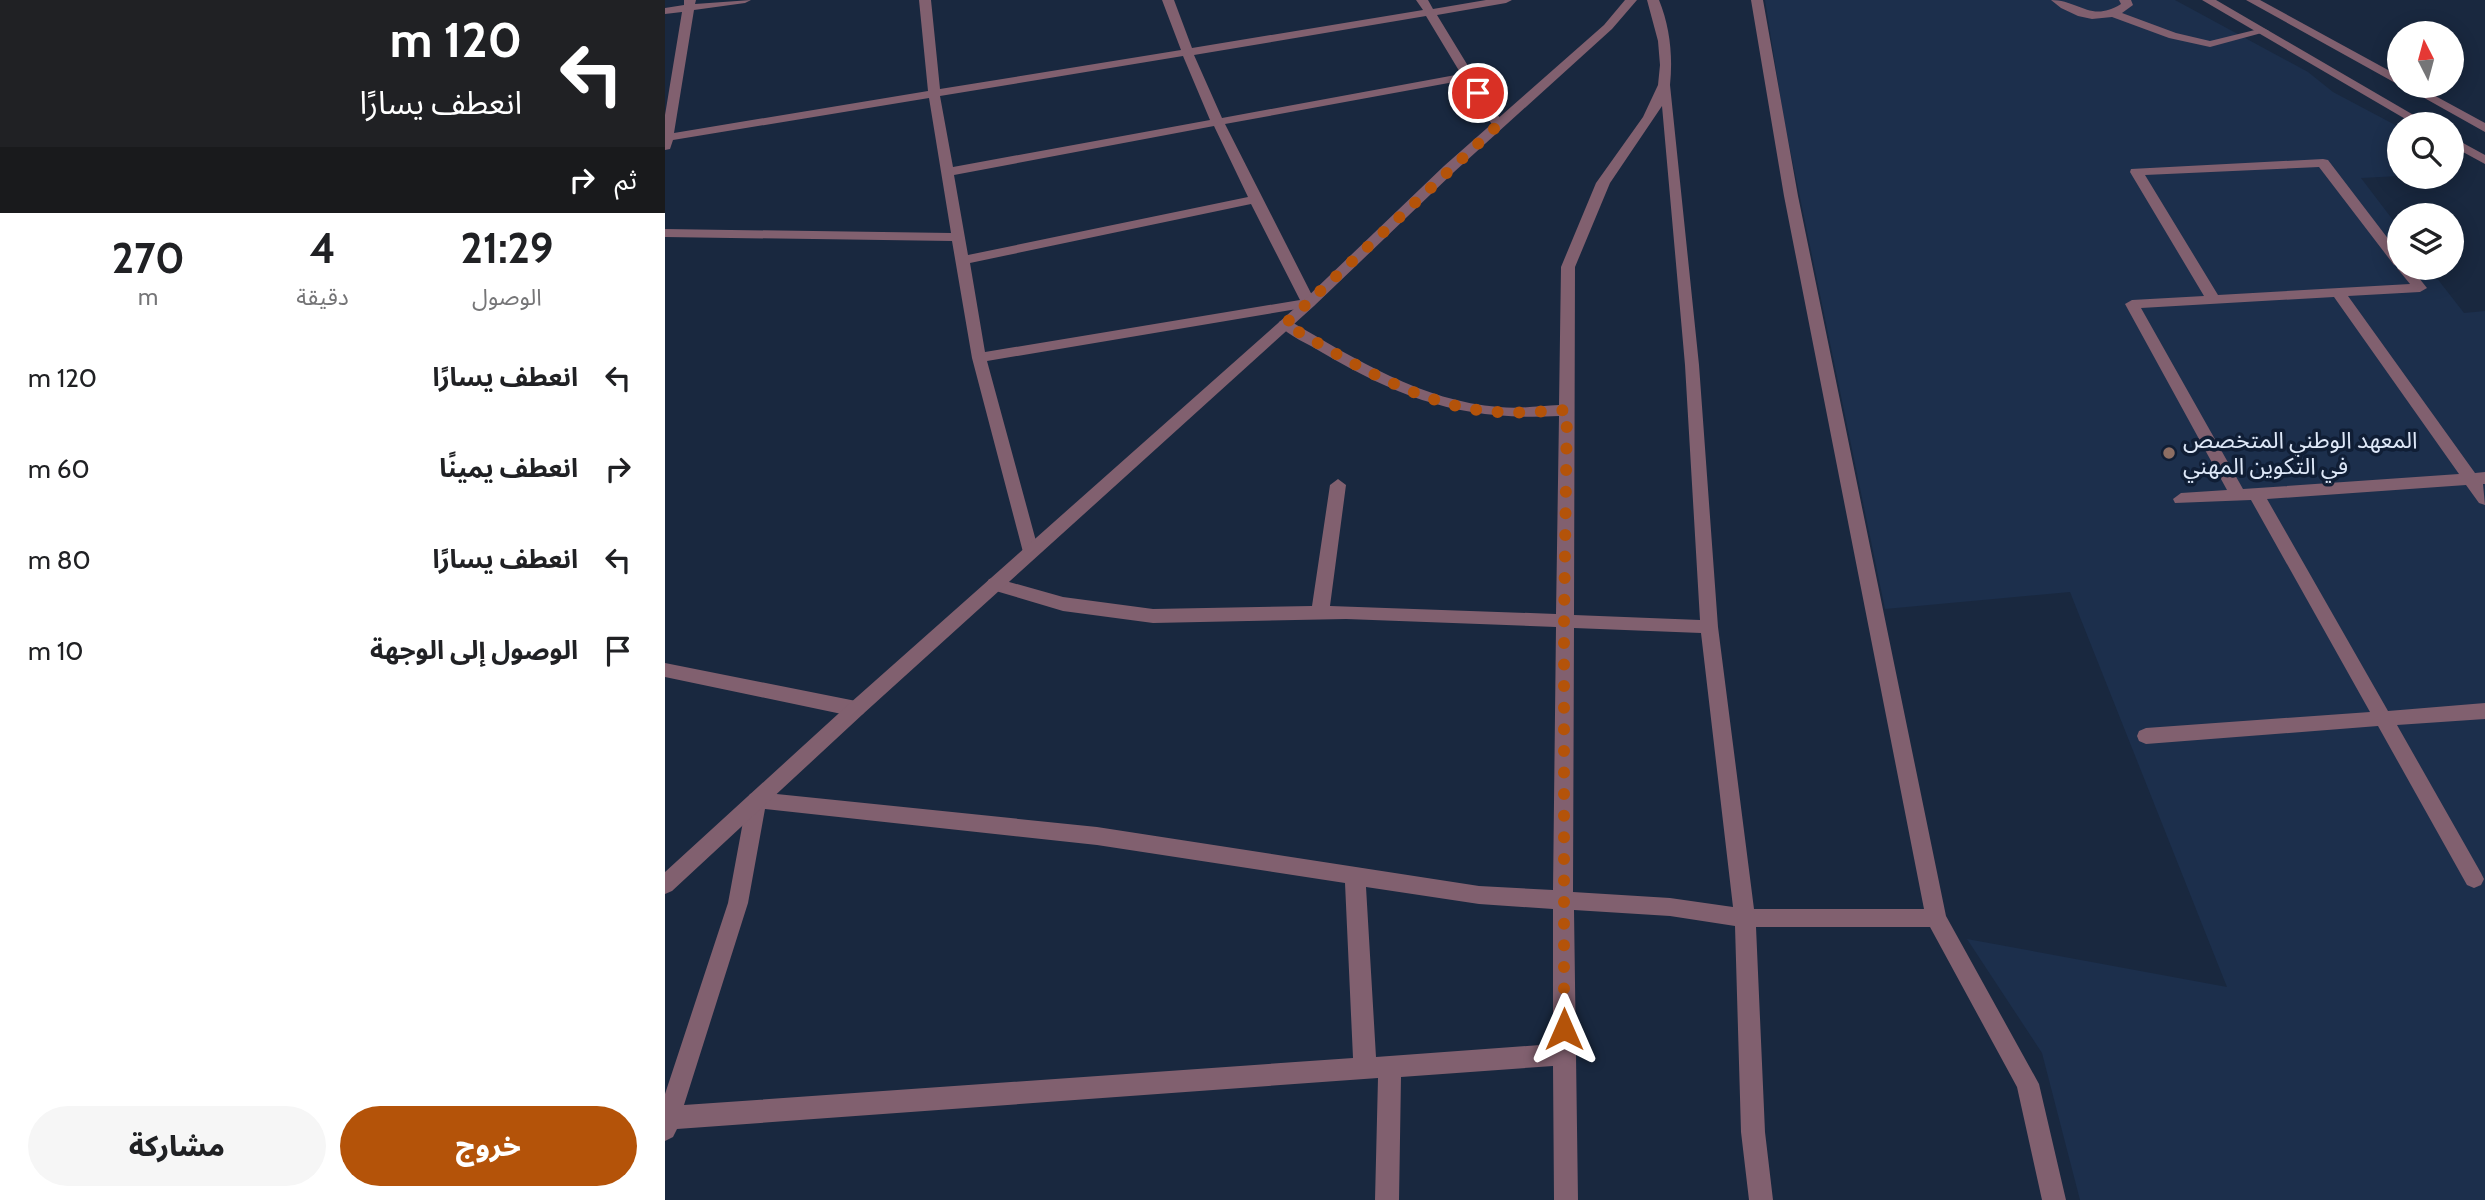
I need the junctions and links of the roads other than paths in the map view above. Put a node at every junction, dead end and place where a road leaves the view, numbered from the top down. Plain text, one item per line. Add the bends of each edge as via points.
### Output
1 (745, 0) edge
2 (925, 0) edge
3 (1168, 0) edge
4 (1422, 0) edge
5 (1506, 0) edge
6 (1631, 0) edge
7 (1653, 0) edge
8 (1757, 0) edge
9 (2057, 0) edge
10 (2125, 0) edge
11 (2208, 0) edge
12 (2252, 0) edge
13 (689, 4) edge
14 (665, 11) edge
15 (1429, 13) junction
16 (2115, 14) junction
17 (2263, 31) junction
18 (1186, 53) junction
19 (2387, 74) edge
20 (1468, 76) junction
21 (1665, 87) junction
22 (934, 94) junction
23 (2431, 98) edge
24 (2402, 112) edge
25 (1217, 124) junction
26 (1498, 125) junction
27 (2485, 128) edge
28 (666, 142) edge
29 (2464, 148) edge
30 (2485, 160) edge
31 (947, 172) junction
32 (1255, 199) junction
33 (665, 233) edge
34 (958, 237) junction
35 (2387, 246) edge
36 (962, 261) junction
37 (2414, 280) edge
38 (2338, 293) junction
39 (2214, 300) junction
40 (1309, 303) junction
41 (1285, 324) junction
42 (979, 358) junction
43 (1567, 410) junction
44 (2478, 478) edge
45 (1338, 485) dead end
46 (2247, 495) junction
47 (2181, 499) dead end
48 (2485, 499) edge
49 (1031, 552) junction
50 (995, 584) junction
51 (1320, 612) junction
52 (1564, 622) junction
53 (1709, 628) junction
54 (665, 670) edge
55 (856, 709) junction
56 (2485, 711) edge
57 (2383, 719) junction
58 (2146, 736) dead end
59 (757, 800) junction
60 (1355, 876) junction
61 (2474, 879) dead end
62 (665, 885) edge
63 (1563, 900) junction
64 (1745, 918) junction
65 (1936, 918) junction
66 (1564, 1055) junction
67 (1389, 1066) junction
68 (1365, 1068) junction
69 (666, 1123) edge
70 (1387, 1200) edge
71 (1566, 1200) edge
72 (1761, 1200) edge
73 (2054, 1200) edge

1 - 13 street
2 - 22 street
3 - 18 street
4 - 15 street
5 - 15 street
6 - 26 street via 1608,27
7 - 21 street via 1666,56
8 - 65 street via 1794,210
9 - 16 street via 2068,10 2091,16
10 - 16 street via 2127,5
11 - 17 street
12 - 19 street
13 - 14 street
13 - 28 street
15 - 18 street
15 - 20 street
16 - 17 street via 2173,36 2210,44
17 - 24 street
18 - 22 street
18 - 25 street
20 - 25 street
20 - 26 street
21 - 43 street via 1603,183 1568,267
21 - 53 street via 1692,365
22 - 28 street
22 - 31 street
23 - 27 street
25 - 31 street
25 - 32 street
26 - 40 street
29 - 30 street
31 - 34 street
32 - 36 street
32 - 40 street
33 - 34 street
34 - 36 street
35 - 39 street via 2323,163 2136,172
36 - 42 street
37 - 38 street via 2420,288
38 - 39 street
38 - 44 street
39 - 46 street via 2132,304
40 - 41 street
40 - 42 street
41 - 43 street via 1353,364 1431,400 1497,412
41 - 49 street
42 - 49 street
43 - 52 street
44 - 46 street
44 - 48 street
45 - 51 street
46 - 47 street
46 - 57 street
49 - 50 street
50 - 51 street via 1063,604 1153,616
50 - 55 street
51 - 52 street
52 - 53 street
52 - 63 street
53 - 64 street
54 - 55 street
55 - 59 street
56 - 57 street
57 - 58 street
57 - 61 street
59 - 60 street via 1097,836
59 - 62 street
59 - 69 street via 737,904
60 - 63 street via 1479,895
60 - 68 street
63 - 64 street via 1670,906
63 - 66 street
64 - 65 street
64 - 72 street via 1753,1132
65 - 73 street via 2028,1084
66 - 67 street
66 - 71 street
67 - 68 street
67 - 70 street
68 - 69 street

